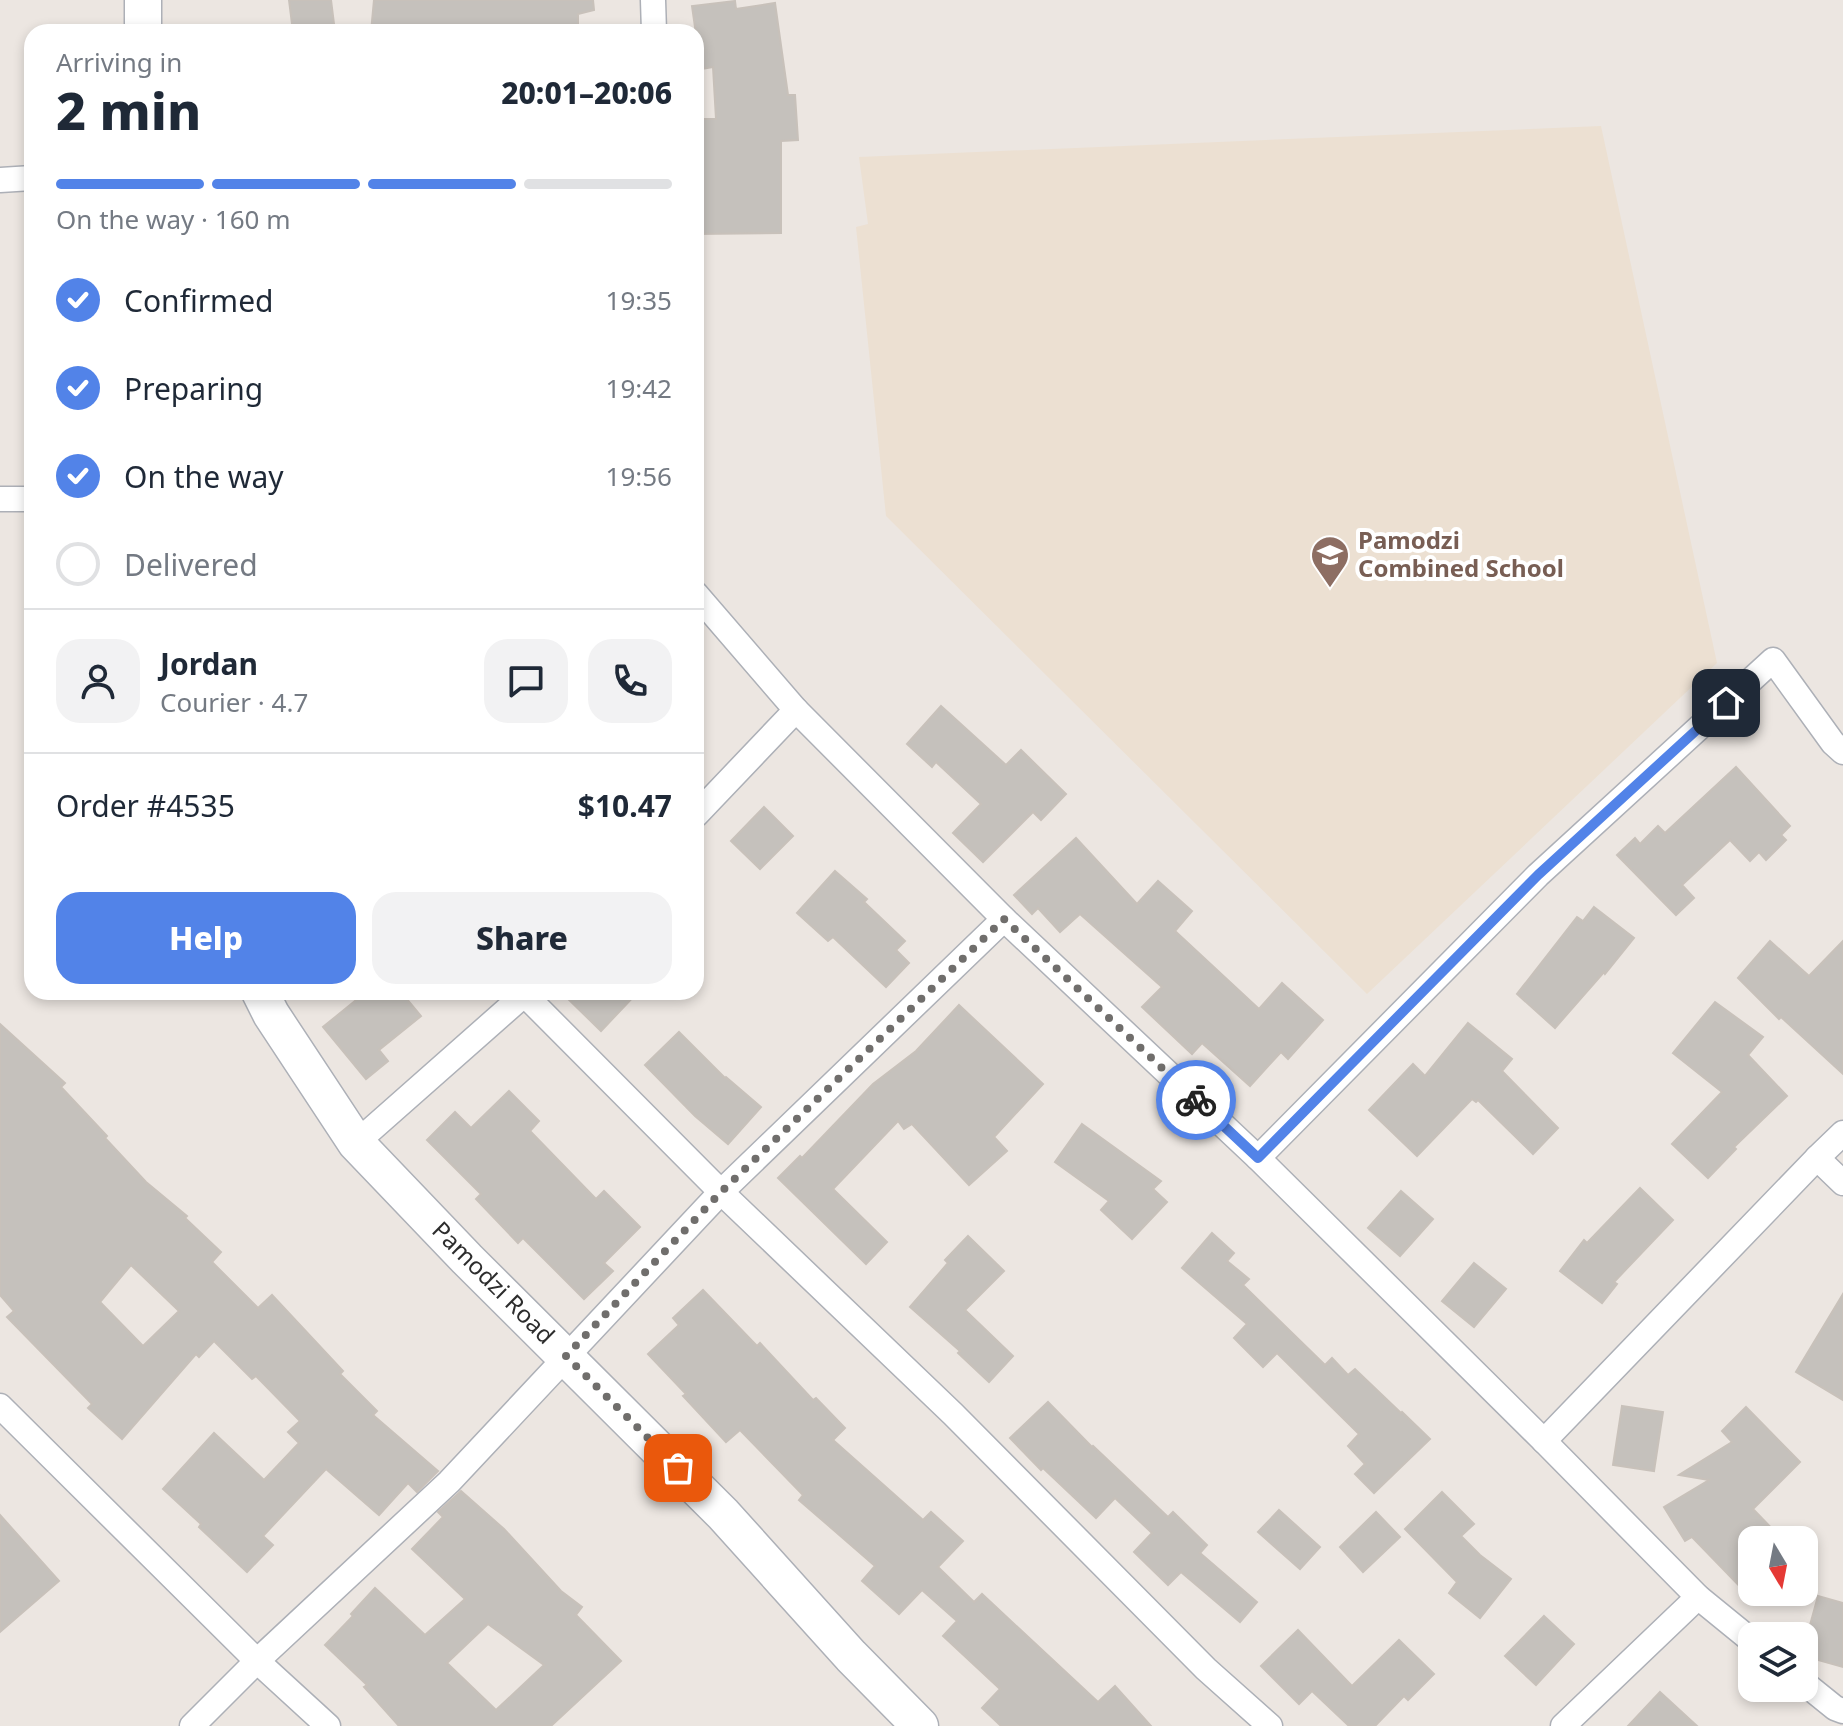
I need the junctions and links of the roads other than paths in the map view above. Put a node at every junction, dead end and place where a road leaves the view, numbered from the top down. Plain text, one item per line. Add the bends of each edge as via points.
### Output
1 (143, 0) edge
2 (653, 0) edge
3 (143, 24) edge
4 (654, 24) edge
5 (24, 178) edge
6 (0, 180) edge
7 (0, 499) edge
8 (24, 499) edge
9 (704, 603) edge
10 (796, 710) junction
11 (1843, 752) edge
12 (704, 807) edge
13 (1004, 919) junction
14 (264, 1000) edge
15 (518, 1000) edge
16 (533, 1000) edge
17 (1843, 1133) edge
18 (356, 1143) junction
19 (1258, 1158) junction
20 (1817, 1158) junction
21 (1843, 1183) edge
22 (721, 1192) junction
23 (566, 1356) junction
24 (0, 1406) edge
25 (1544, 1441) junction
26 (1698, 1597) junction
27 (1738, 1630) edge
28 (257, 1661) junction
29 (1818, 1694) edge
30 (1843, 1711) edge
31 (192, 1726) edge
32 (328, 1726) edge
33 (920, 1726) edge
34 (1270, 1726) edge
35 (1563, 1726) edge

1 - 3 street
2 - 4 street
5 - 6 street
7 - 8 street
9 - 10 street
10 - 12 street
10 - 13 street
11 - 19 street via 1773,660 1538,875
13 - 19 street
13 - 22 street
14 - 18 street, Pamodzi Road
15 - 18 street
16 - 22 street
17 - 20 street
18 - 23 street, Pamodzi Road
19 - 25 street
20 - 21 street
20 - 25 street
22 - 23 street
22 - 34 street
23 - 28 street via 449,1482
23 - 33 street, Pamodzi Road via 723,1514
24 - 28 street
25 - 26 street
26 - 27 street
26 - 35 street
28 - 31 street
28 - 32 street
29 - 30 street

